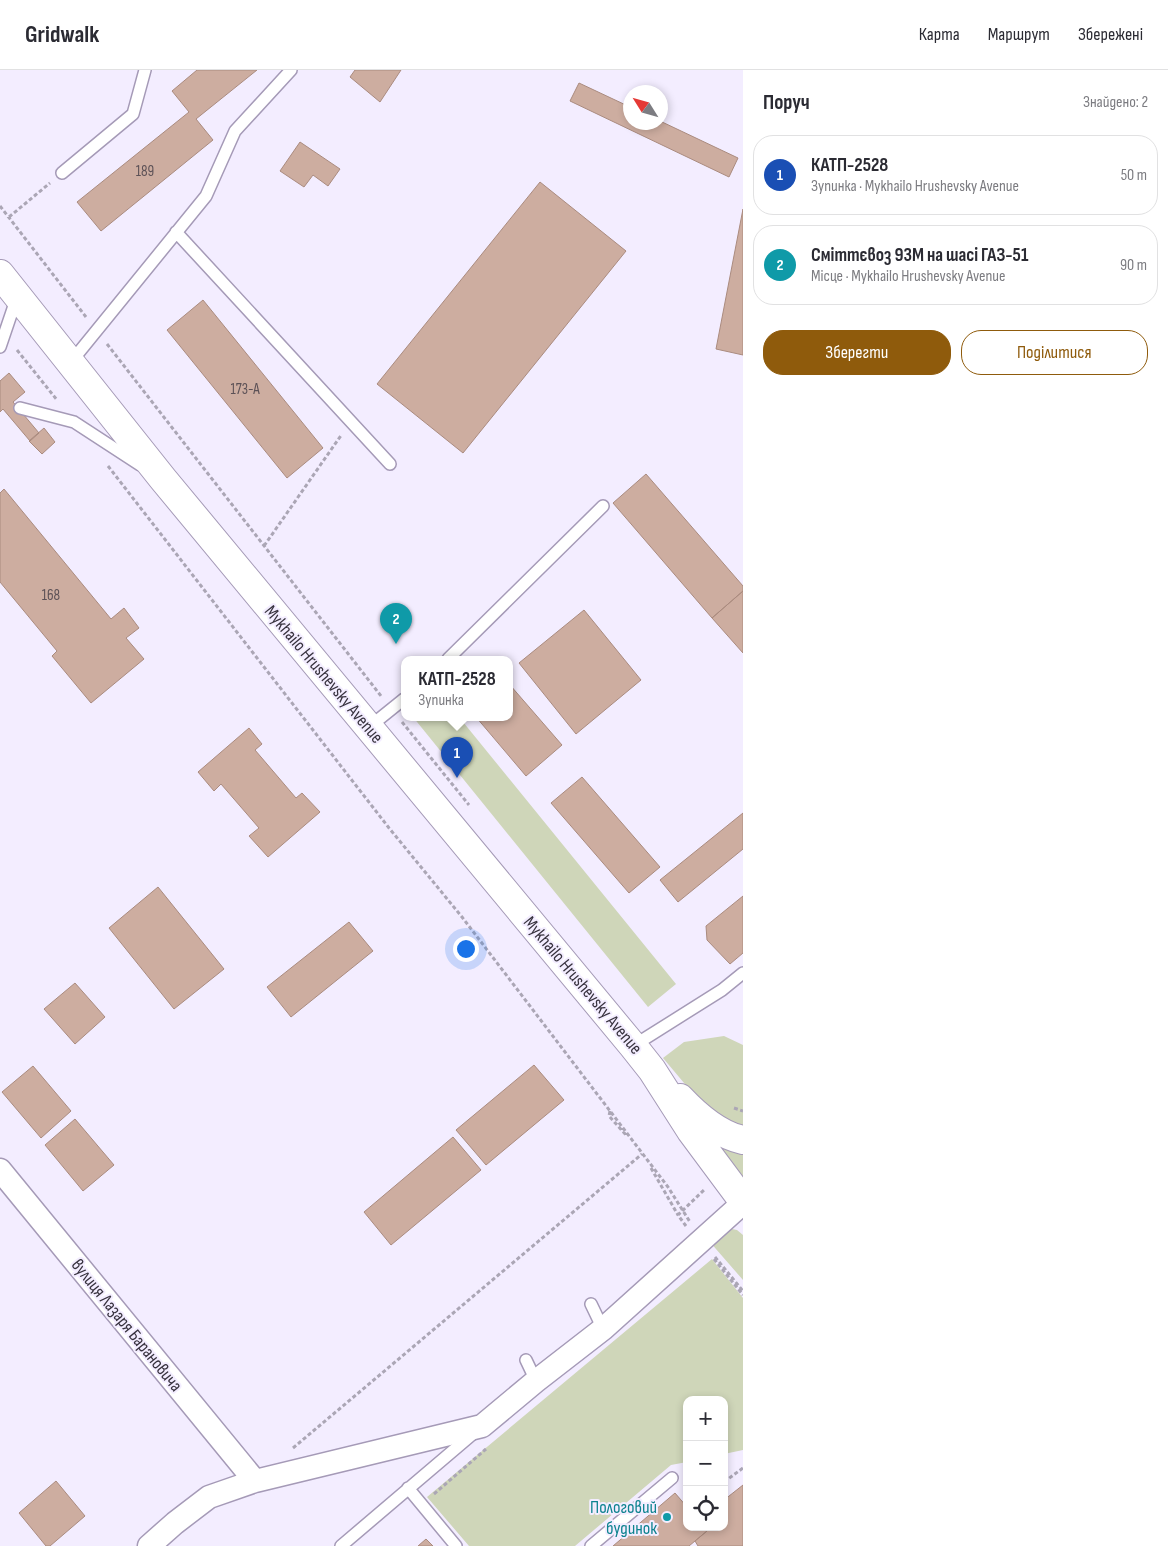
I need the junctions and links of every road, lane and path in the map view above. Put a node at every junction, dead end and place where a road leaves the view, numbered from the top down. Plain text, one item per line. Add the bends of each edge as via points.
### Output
1 (145, 70) edge
2 (290, 70) edge
3 (62, 173) joint
4 (0, 206) edge
5 (9, 217) junction
6 (176, 232) junction
7 (0, 274) edge
8 (17, 295) junction
9 (96, 330) junction
10 (5, 334) junction
11 (0, 347) edge
12 (71, 362) junction
13 (20, 408) dead end
14 (351, 421) junction
15 (74, 422) junction
16 (105, 461) dead end
17 (390, 464) dead end
18 (163, 478) junction
19 (603, 506) dead end
20 (264, 546) junction
21 (451, 656) edge
22 (401, 702) edge
23 (392, 710) junction
24 (368, 728) junction
25 (412, 735) dead end
26 (743, 973) edge
27 (633, 1046) junction
28 (652, 1070) junction
29 (743, 1140) edge
30 (642, 1154) junction
31 (0, 1170) edge
32 (743, 1202) edge
33 (678, 1215) dead end
34 (702, 1240) junction
35 (591, 1304) dead end
36 (603, 1329) junction
37 (526, 1360) dead end
38 (536, 1381) junction
39 (482, 1426) junction
40 (293, 1448) dead end
41 (743, 1468) edge
42 (672, 1478) dead end
43 (728, 1479) edge
44 (255, 1481) junction
45 (408, 1488) junction
46 (149, 1546) edge
47 (341, 1546) edge
48 (456, 1546) edge
49 (591, 1546) edge

1 - 3 lane via 133,114
2 - 6 lane via 235,131 206,196
3 - 5 path
4 - 5 path
5 - 9 path
6 - 9 lane
6 - 14 lane
7 - 8 street, Mykhailo Hrushevsky Avenue
8 - 10 lane
8 - 12 street, Mykhailo Hrushevsky Avenue
9 - 12 lane
9 - 20 path
10 - 11 lane
10 - 15 path
12 - 18 street, Mykhailo Hrushevsky Avenue
13 - 15 lane
14 - 17 lane
14 - 20 path
15 - 18 lane
16 - 30 path via 462,917
18 - 24 street, Mykhailo Hrushevsky Avenue
19 - 21 lane
20 - 23 path
22 - 23 lane
23 - 24 lane
23 - 25 path
24 - 27 street, Mykhailo Hrushevsky Avenue via 438,808
26 - 27 lane via 722,990
27 - 28 street, Mykhailo Hrushevsky Avenue
28 - 29 street, Mykhailo Hrushevsky Avenue via 698,1117
28 - 32 street, Mykhailo Hrushevsky Avenue via 690,1131
30 - 33 path
30 - 34 path
30 - 40 path
31 - 44 street, вулиця Лазаря Барановича
32 - 34 street
34 - 36 street
35 - 36 lane
36 - 38 street
37 - 38 lane
38 - 39 street
39 - 44 street
39 - 45 lane
41 - 43 path
42 - 49 lane
44 - 46 street via 209,1498
45 - 47 lane
45 - 48 lane

